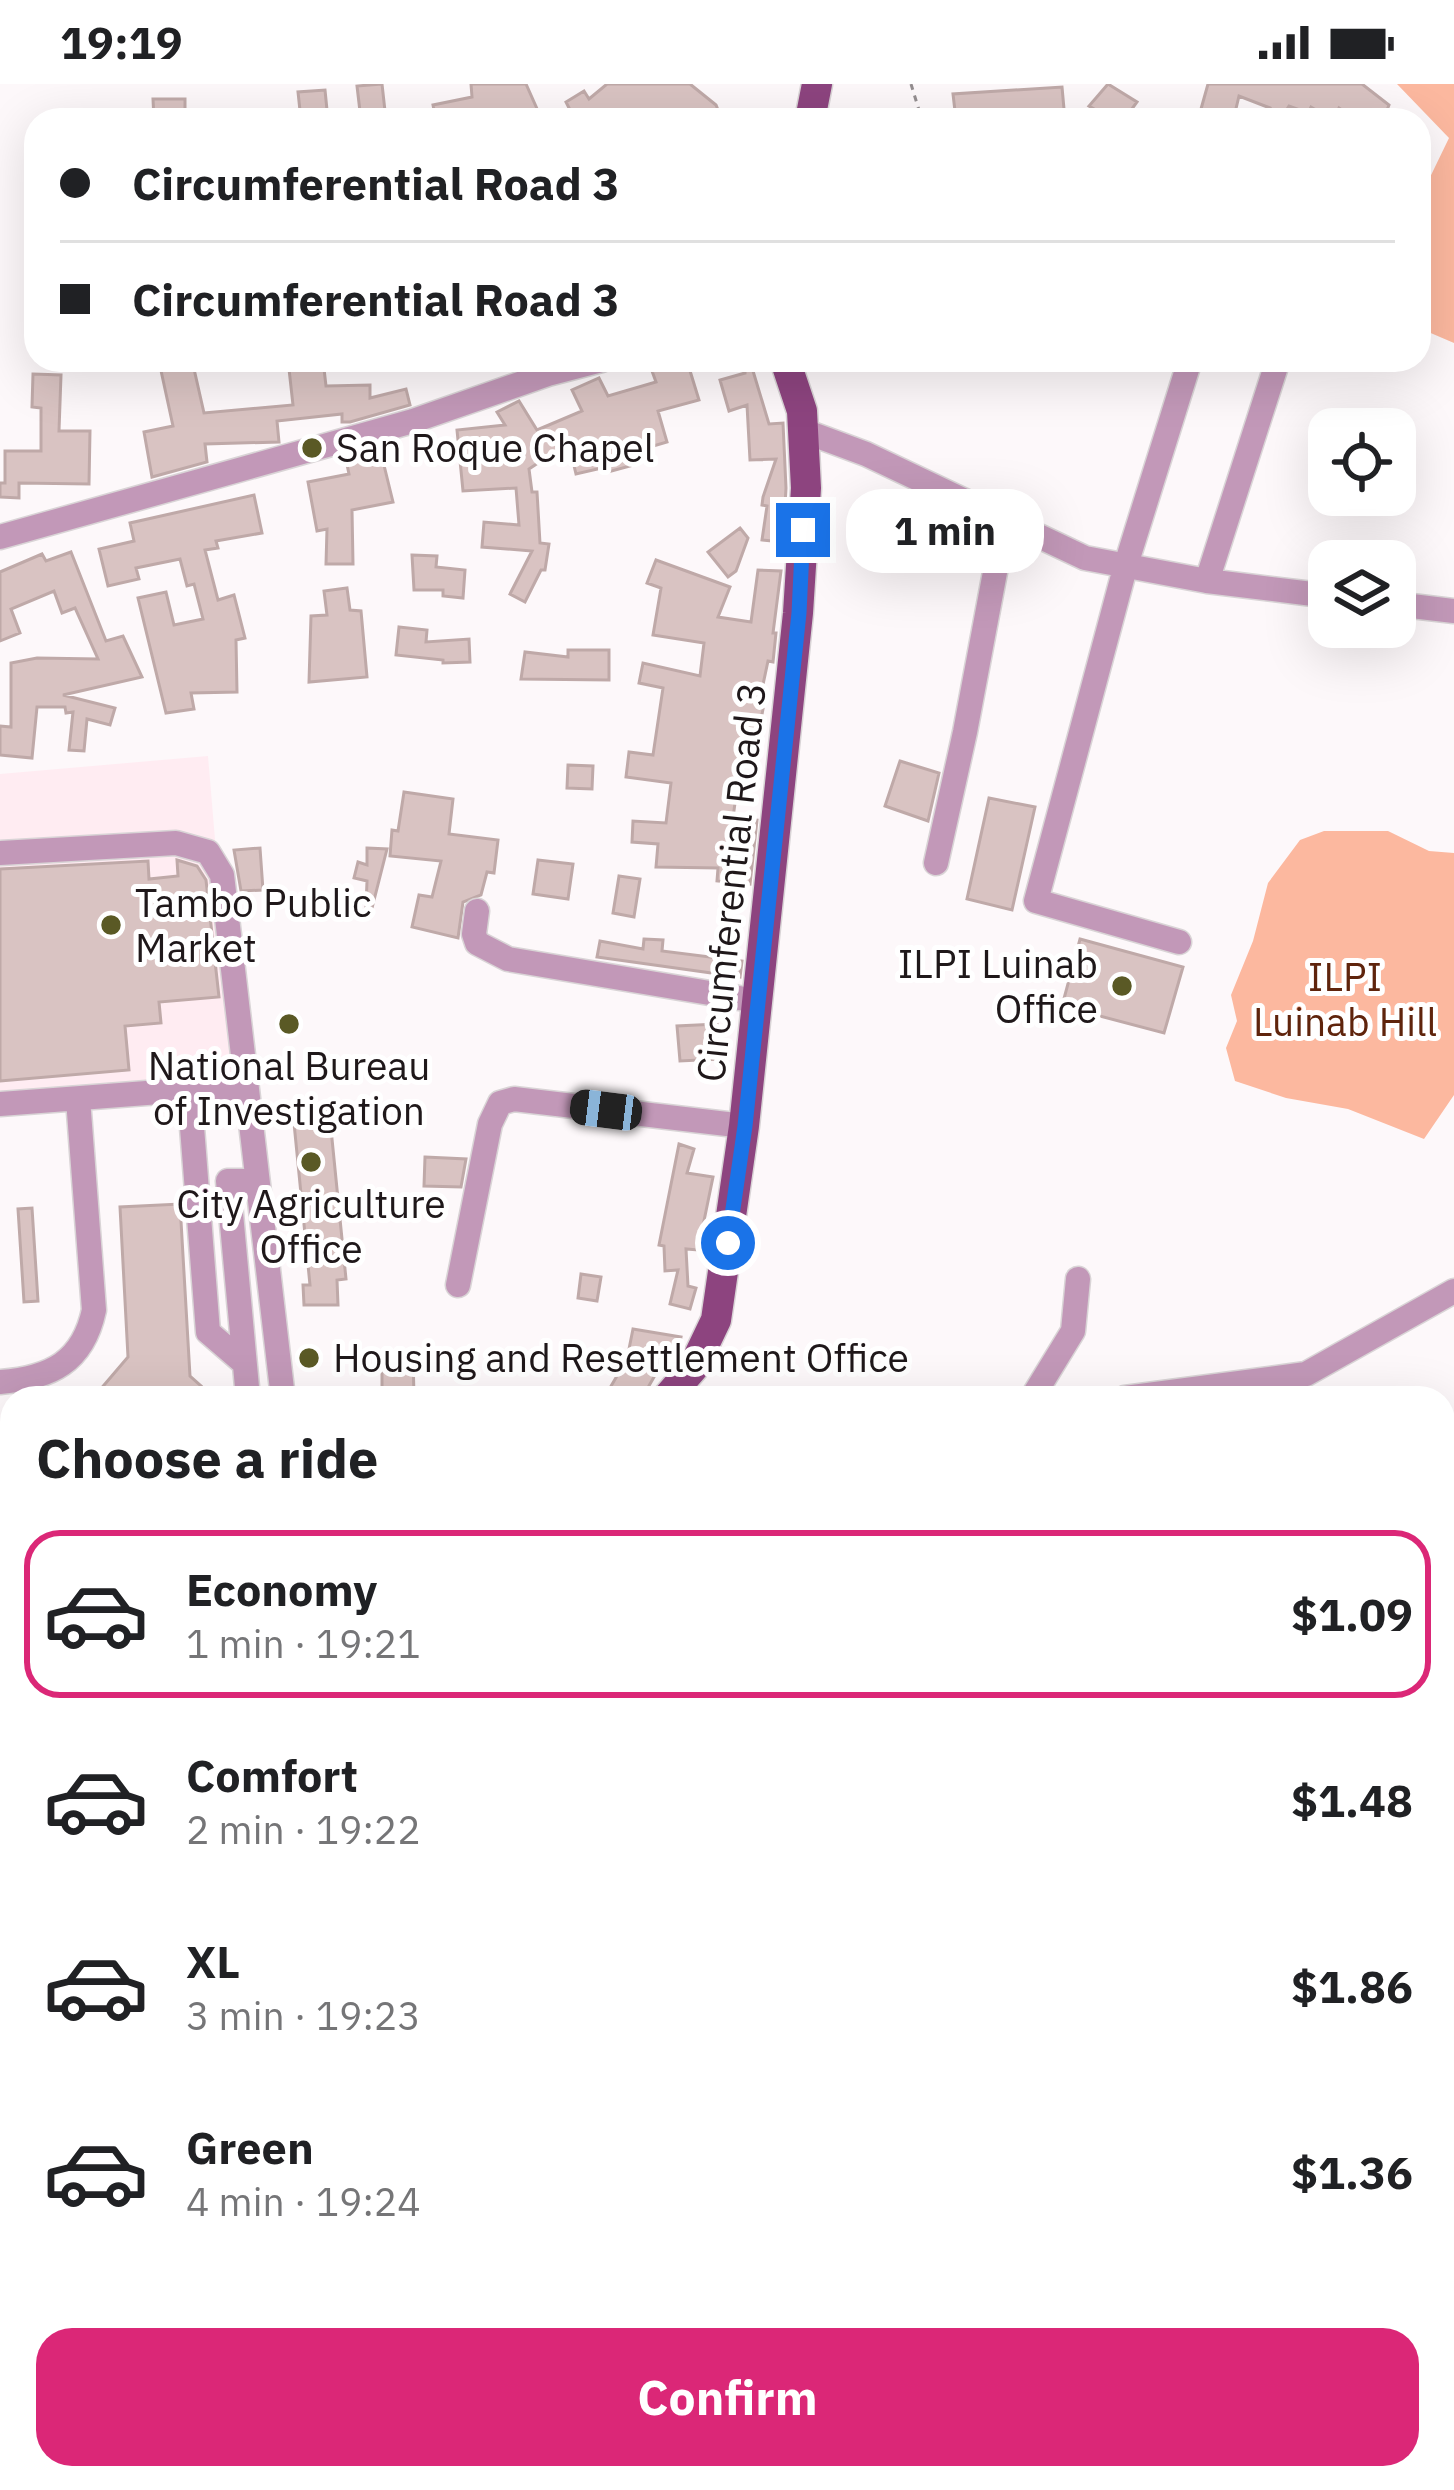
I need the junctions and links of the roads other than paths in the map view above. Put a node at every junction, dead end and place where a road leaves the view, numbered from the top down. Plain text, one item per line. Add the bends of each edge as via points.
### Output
1 (556, 372) edge
2 (788, 372) edge
3 (1186, 372) edge
4 (1274, 372) edge
5 (804, 431) junction
6 (1005, 519) junction
7 (0, 538) edge
8 (1125, 568) junction
9 (1208, 581) junction
10 (1308, 593) edge
11 (1416, 606) edge
12 (1454, 611) edge
13 (0, 853) edge
14 (936, 863) dead end
15 (477, 911) dead end
16 (1179, 942) dead end
17 (757, 1001) junction
18 (189, 1089) junction
19 (78, 1099) junction
20 (247, 1100) junction
21 (0, 1103) edge
22 (745, 1126) junction
23 (228, 1181) junction
24 (257, 1181) junction
25 (197, 1187) junction
26 (1078, 1279) dead end
27 (458, 1285) dead end
28 (1454, 1291) edge
29 (244, 1363) junction
30 (1306, 1374) junction
31 (0, 1382) edge
32 (247, 1386) edge
33 (282, 1386) edge
34 (685, 1386) edge
35 (1039, 1386) edge
36 (1216, 1386) edge
37 (1314, 1386) edge

1 - 7 street via 413,421
2 - 5 main road, Circumferential Road 3
3 - 8 street
4 - 9 street
5 - 6 street
5 - 17 main road, Circumferential Road 3 via 799,613
6 - 8 street
6 - 14 street
8 - 9 street
8 - 16 street via 1036,901
9 - 10 street
11 - 12 street
13 - 20 street via 176,844 208,852 222,874
15 - 17 street via 477,943 508,958
17 - 22 main road, Circumferential Road 3
18 - 19 street
18 - 20 street
18 - 25 street
19 - 21 street
19 - 31 street via 94,1310 88,1338 48,1371
20 - 24 street
22 - 27 street via 500,1103
22 - 34 main road, Circumferential Road 3 via 716,1320
23 - 24 street
23 - 25 street
23 - 29 street
24 - 33 street
25 - 29 street via 208,1332
26 - 35 street via 1072,1331
28 - 30 street
29 - 32 street
30 - 36 street
30 - 37 street

